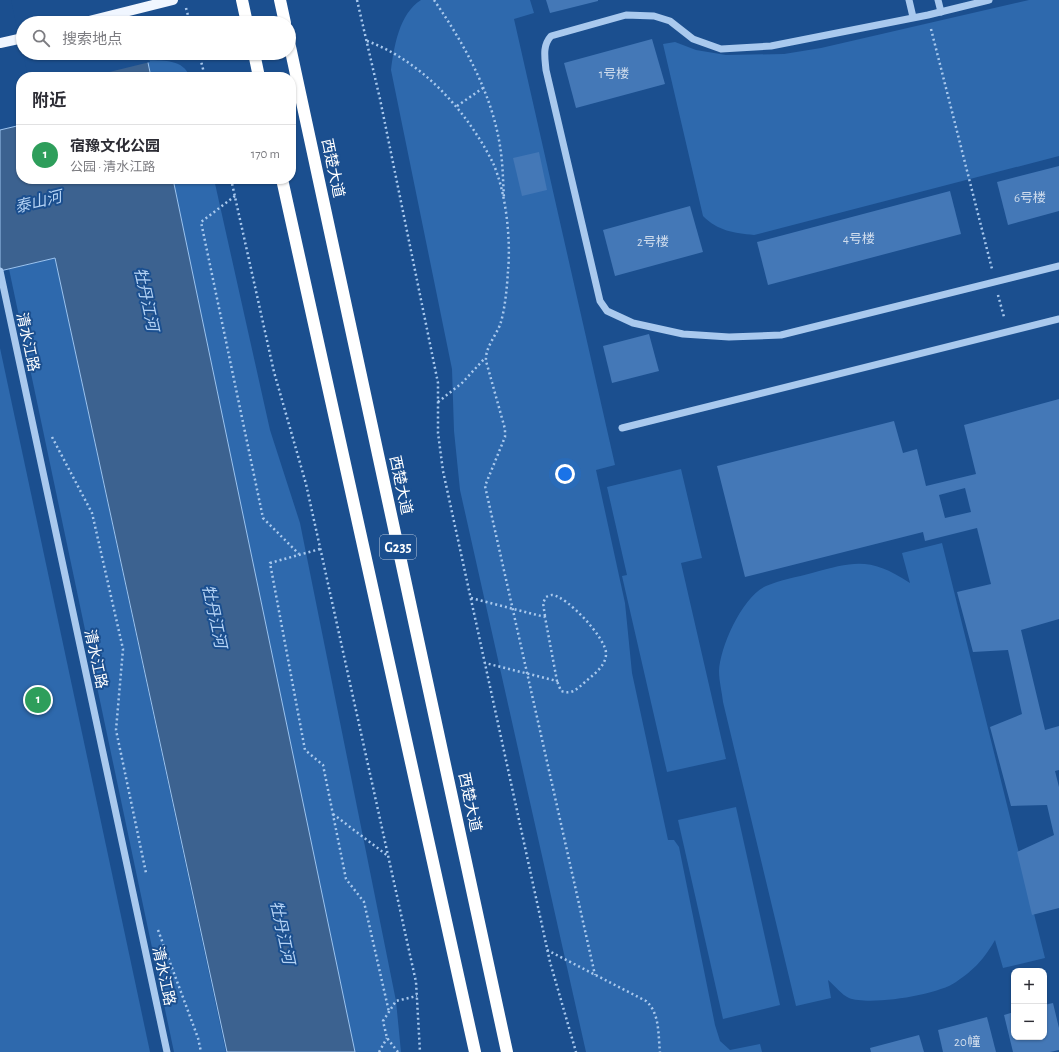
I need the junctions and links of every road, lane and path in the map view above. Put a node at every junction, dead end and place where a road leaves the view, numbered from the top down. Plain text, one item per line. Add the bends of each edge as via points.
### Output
1 (173, 0) edge
2 (184, 0) edge
3 (242, 0) edge
4 (280, 0) edge
5 (357, 0) edge
6 (434, 0) edge
7 (909, 0) edge
8 (938, 0) edge
9 (989, 0) edge
10 (941, 12) junction
11 (928, 15) junction
12 (109, 16) edge
13 (188, 16) edge
14 (245, 16) edge
15 (283, 16) edge
16 (913, 17) junction
17 (16, 40) edge
18 (366, 41) junction
19 (0, 44) edge
20 (201, 60) edge
21 (255, 60) edge
22 (293, 60) edge
23 (204, 72) edge
24 (258, 72) edge
25 (295, 72) edge
26 (296, 74) edge
27 (483, 88) junction
28 (456, 106) junction
29 (232, 184) edge
30 (283, 184) edge
31 (235, 196) junction
32 (505, 204) junction
33 (1059, 266) edge
34 (0, 271) edge
35 (995, 282) junction
36 (1059, 319) edge
37 (1008, 332) junction
38 (486, 357) junction
39 (438, 402) junction
40 (622, 428) dead end
41 (49, 431) dead end
42 (320, 549) junction
43 (300, 555) junction
44 (471, 598) junction
45 (514, 609) junction
46 (545, 617) junction
47 (485, 663) junction
48 (529, 674) junction
49 (558, 681) junction
50 (333, 814) junction
51 (388, 856) junction
52 (147, 878) dead end
53 (157, 925) dead end
54 (547, 949) junction
55 (595, 975) junction
56 (417, 996) junction
57 (389, 1012) junction
58 (387, 1038) junction
59 (167, 1052) edge
60 (201, 1052) edge
61 (379, 1052) edge
62 (398, 1052) edge
63 (420, 1052) edge
64 (475, 1052) edge
65 (507, 1052) edge
66 (576, 1052) edge
67 (660, 1052) edge

1 - 12 main road
2 - 13 path
3 - 14 highway
4 - 15 highway
5 - 18 path
6 - 27 path via 472,64
7 - 16 street
8 - 10 street
9 - 10 street
10 - 11 street
11 - 16 street
11 - 35 path
16 - 35 street via 771,46 721,49 693,39 670,22 654,16 626,16 551,36 546,42 546,70 600,301 606,311 633,322 683,334 729,337 781,334
17 - 19 main road
18 - 28 path via 383,47 411,65
18 - 39 path via 437,375
20 - 23 path
21 - 24 highway
22 - 25 highway, 西楚大道 / G235
26 - 65 highway, 西楚大道 / G235
27 - 28 path
27 - 32 path via 501,151
28 - 32 path via 493,164
29 - 31 path
30 - 64 highway, G235
31 - 42 path via 274,372 306,484
31 - 43 path via 200,222 263,518
32 - 38 path via 509,233 508,270 500,324 485,353
33 - 35 street
34 - 59 street, 清水江路
35 - 37 path
36 - 37 street
37 - 40 street
38 - 39 path via 462,383
38 - 45 path via 505,429 505,437 486,486
39 - 44 path via 438,432 443,471
41 - 52 path via 92,513 123,650 116,730
42 - 43 path
42 - 51 path
43 - 50 path via 270,563 305,750 323,765
44 - 45 path
44 - 47 path
45 - 46 path
45 - 48 path
46 - 49 path
46 - 49 path via 543,603 546,596 553,595 583,616 604,643 607,652 606,659 597,672 573,692 568,694 562,691
47 - 48 path
47 - 54 path
48 - 49 path
48 - 55 path
50 - 51 path
50 - 57 path via 346,879 364,902
51 - 56 path
53 - 60 path
54 - 55 path
54 - 66 path
55 - 67 path via 653,1006 658,1023
56 - 57 path via 396,1001
56 - 63 path
57 - 58 path via 383,1021
58 - 61 path
58 - 62 path

